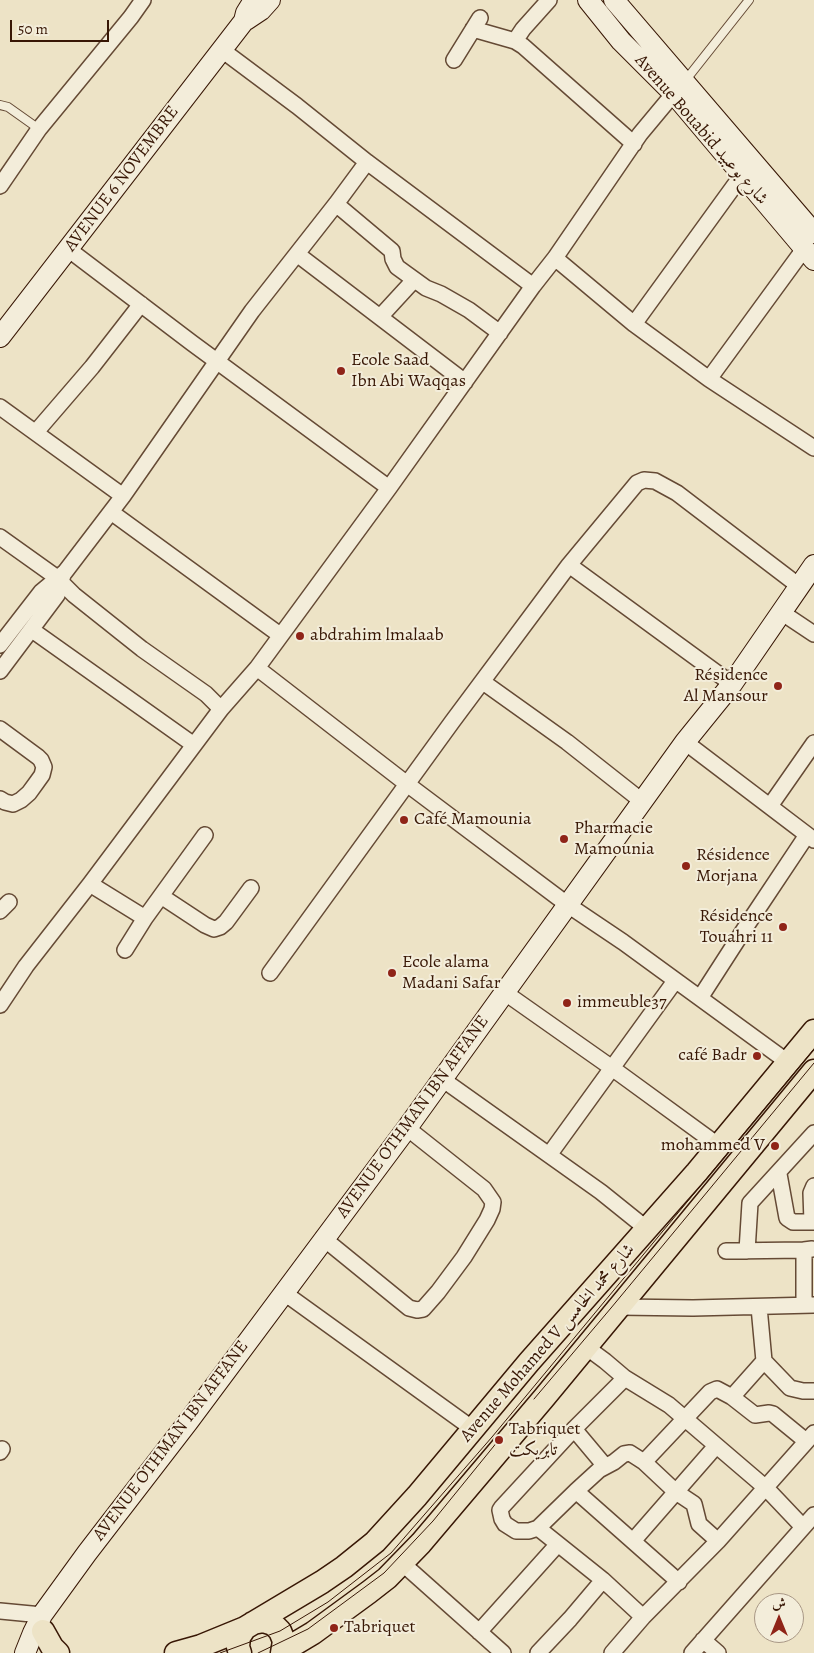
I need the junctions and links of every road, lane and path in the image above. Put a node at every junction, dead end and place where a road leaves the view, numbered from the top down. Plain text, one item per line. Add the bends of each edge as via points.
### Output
1 (142, 0) edge
2 (254, 0) edge
3 (270, 0) edge
4 (550, 0) edge
5 (588, 0) edge
6 (614, 0) edge
7 (749, 0) edge
8 (244, 21) junction
9 (515, 40) junction
10 (222, 50) junction
11 (454, 60) dead end
12 (679, 88) junction
13 (0, 104) edge
14 (39, 129) junction
15 (634, 144) junction
16 (367, 162) junction
17 (742, 175) junction
18 (0, 186) edge
19 (336, 204) junction
20 (811, 247) edge
21 (68, 249) junction
22 (298, 254) junction
23 (555, 258) junction
24 (414, 280) junction
25 (533, 286) junction
26 (141, 304) junction
27 (380, 317) junction
28 (634, 324) junction
29 (500, 333) junction
30 (0, 337) edge
31 (218, 361) junction
32 (709, 379) junction
33 (465, 382) junction
34 (0, 407) edge
35 (36, 432) junction
36 (814, 448) edge
37 (389, 488) junction
38 (123, 496) junction
39 (111, 512) junction
40 (0, 537) edge
41 (569, 565) junction
42 (814, 565) edge
43 (60, 578) junction
44 (799, 586) junction
45 (781, 612) junction
46 (32, 630) junction
47 (814, 634) edge
48 (280, 635) junction
49 (0, 645) edge
50 (256, 668) junction
51 (0, 671) edge
52 (483, 682) junction
53 (732, 684) junction
54 (221, 708) junction
55 (0, 729) edge
56 (685, 742) junction
57 (814, 743) edge
58 (194, 745) junction
59 (407, 784) junction
60 (0, 799) edge
61 (643, 802) junction
62 (770, 806) junction
63 (205, 835) dead end
64 (811, 838) edge
65 (90, 884) junction
66 (251, 888) dead end
67 (161, 896) junction
68 (568, 905) junction
69 (145, 918) junction
70 (125, 950) dead end
71 (270, 973) dead end
72 (675, 981) junction
73 (504, 992) junction
74 (700, 998) junction
75 (0, 1004) edge
76 (814, 1031) edge
77 (789, 1062) junction
78 (612, 1068) junction
79 (814, 1070) edge
80 (442, 1079) junction
81 (407, 1128) junction
82 (814, 1134) edge
83 (719, 1146) junction
84 (549, 1155) junction
85 (778, 1174) junction
86 (814, 1186) edge
87 (813, 1222) edge
88 (647, 1229) junction
89 (324, 1238) junction
90 (809, 1250) edge
91 (726, 1251) dead end
92 (746, 1251) junction
93 (284, 1292) junction
94 (809, 1305) edge
95 (619, 1307) junction
96 (759, 1307) junction
97 (586, 1347) junction
98 (764, 1361) junction
99 (625, 1378) junction
100 (814, 1390) edge
101 (732, 1397) junction
102 (686, 1419) junction
103 (473, 1429) junction
104 (574, 1429) junction
105 (810, 1437) edge
106 (716, 1446) junction
107 (644, 1462) junction
108 (605, 1466) junction
109 (766, 1488) junction
110 (576, 1491) junction
111 (676, 1492) junction
112 (814, 1515) edge
113 (809, 1527) edge
114 (538, 1528) junction
115 (633, 1541) junction
116 (718, 1541) junction
117 (558, 1544) junction
118 (402, 1563) junction
119 (603, 1580) junction
120 (679, 1582) junction
121 (0, 1611) edge
122 (643, 1617) junction
123 (42, 1623) junction
124 (249, 1625) junction
125 (479, 1632) junction
126 (703, 1640) junction
127 (295, 1647) edge
128 (25, 1653) edge
129 (42, 1653) edge
130 (58, 1653) edge
131 (176, 1653) edge
132 (240, 1653) edge
133 (503, 1653) edge
134 (538, 1653) edge
135 (612, 1653) edge
136 (692, 1653) edge
137 (718, 1653) edge

1 - 14 street
2 - 8 street, AVENUE 6 NOVEMBRE
3 - 8 street, AVENUE 6 NOVEMBRE
4 - 9 street
5 - 12 street, Avenue Bouabid شارع بوعبيد via 621,41
6 - 12 street, Avenue Bouabid شارع بوعبيد
7 - 12 lane
8 - 10 street, AVENUE 6 NOVEMBRE
9 - 11 street via 476,23
9 - 15 street
10 - 16 street
10 - 21 street, AVENUE 6 NOVEMBRE
12 - 15 street
12 - 17 street, Avenue Bouabid شارع بوعبيد
12 - 20 street, Avenue Bouabid شارع بوعبيد
13 - 14 lane
14 - 18 street
15 - 23 street
16 - 19 street
16 - 25 street
17 - 20 street, Avenue Bouabid شارع بوعبيد
17 - 28 street
19 - 22 street
19 - 24 street via 392,251 398,267
20 - 32 street
21 - 26 street
21 - 30 street, AVENUE 6 NOVEMBRE
22 - 27 street
22 - 31 street via 252,311
23 - 25 street
23 - 28 street
24 - 27 street
24 - 29 street via 469,310
25 - 29 street
26 - 31 street
26 - 35 street
27 - 33 street
28 - 32 street
29 - 33 street
31 - 37 street
31 - 38 street
32 - 36 street
33 - 37 street
34 - 35 street
35 - 38 street
37 - 48 street
38 - 39 street
39 - 43 street
39 - 48 street
40 - 43 street
41 - 44 street via 637,483 650,480 676,494
41 - 52 street
41 - 53 street
42 - 44 street, AVENUE OTHMAN IBN AFFANE
43 - 46 street via 57,595
43 - 49 street via 41,592
43 - 54 street via 74,595
44 - 45 street, AVENUE OTHMAN IBN AFFANE
45 - 47 street
45 - 53 street, AVENUE OTHMAN IBN AFFANE
46 - 51 street
46 - 58 street
48 - 50 street
50 - 54 street
50 - 59 street
52 - 59 street
52 - 61 street
53 - 56 street, AVENUE OTHMAN IBN AFFANE
54 - 58 street
55 - 60 street via 38,757 44,767 42,775 21,800 13,804
56 - 61 street, AVENUE OTHMAN IBN AFFANE
56 - 62 street
57 - 62 street
58 - 65 street
59 - 68 street
59 - 71 street
61 - 68 street, AVENUE OTHMAN IBN AFFANE
62 - 64 street
63 - 67 street
64 - 74 street via 749,922
65 - 69 street
65 - 75 street
66 - 67 street via 226,922 214,928
67 - 69 street
68 - 72 street
68 - 73 street, AVENUE OTHMAN IBN AFFANE
69 - 70 street
72 - 74 street
72 - 78 street
73 - 78 street
73 - 80 street, AVENUE OTHMAN IBN AFFANE
74 - 77 street
76 - 77 main road, Avenue Mohamed V شارع محمد الخامس
77 - 83 main road, Avenue Mohamed V شارع محمد الخامس
78 - 83 street
78 - 84 street
79 - 95 main road, Avenue Mohamed V شارع محمد الخامس
80 - 81 street, AVENUE OTHMAN IBN AFFANE
80 - 84 street
81 - 89 street, AVENUE OTHMAN IBN AFFANE
81 - 89 street via 484,1189 493,1202 487,1220 438,1292 423,1308 409,1308
82 - 85 street
83 - 88 main road, Avenue Mohamed V شارع محمد الخامس
84 - 88 street
85 - 87 street via 787,1218 793,1222
85 - 92 street via 750,1203
86 - 87 street via 811,1193
88 - 103 main road, Avenue Mohamed V شارع محمد الخامس
89 - 93 street, AVENUE OTHMAN IBN AFFANE
90 - 92 street
90 - 94 street
91 - 92 street
93 - 103 street
93 - 123 street, AVENUE OTHMAN IBN AFFANE via 87,1553
94 - 96 street
95 - 96 street
95 - 97 main road, Avenue Mohamed V شارع محمد الخامس
96 - 98 street
97 - 99 street
97 - 118 main road, Avenue Mohamed V شارع محمد الخامس via 459,1500
98 - 100 street via 790,1388
98 - 101 street
99 - 102 street
99 - 104 street
101 - 102 street via 713,1390
101 - 105 street via 755,1415 773,1414
102 - 106 street
102 - 107 street
103 - 124 main road, Avenue Mohamed V شارع محمد الخامس via 375,1542 322,1582
104 - 108 street
104 - 114 street via 500,1510 505,1524 516,1531
105 - 109 street
106 - 109 street
106 - 111 street
107 - 108 street via 628,1453
107 - 111 street
108 - 110 street
109 - 113 street
109 - 116 street
110 - 114 street
110 - 115 street
111 - 115 street
111 - 116 street via 694,1504 699,1524
112 - 113 street
113 - 126 street
114 - 117 street
115 - 120 street
116 - 120 street
117 - 119 street
117 - 125 street
118 - 125 street
118 - 127 main road, Avenue Mohamed V شارع محمد الخامس
119 - 122 street
119 - 134 street
120 - 122 street
121 - 123 street
122 - 135 street
123 - 128 street, AVENUE OTHMAN IBN AFFANE via 33,1633
123 - 129 street
123 - 130 main road via 52,1648
124 - 127 main road via 263,1621 272,1624 284,1641
124 - 131 main road, Avenue Mohamed V شارع محمد الخامس
124 - 132 main road via 239,1637
125 - 133 street
126 - 136 street
126 - 137 street

